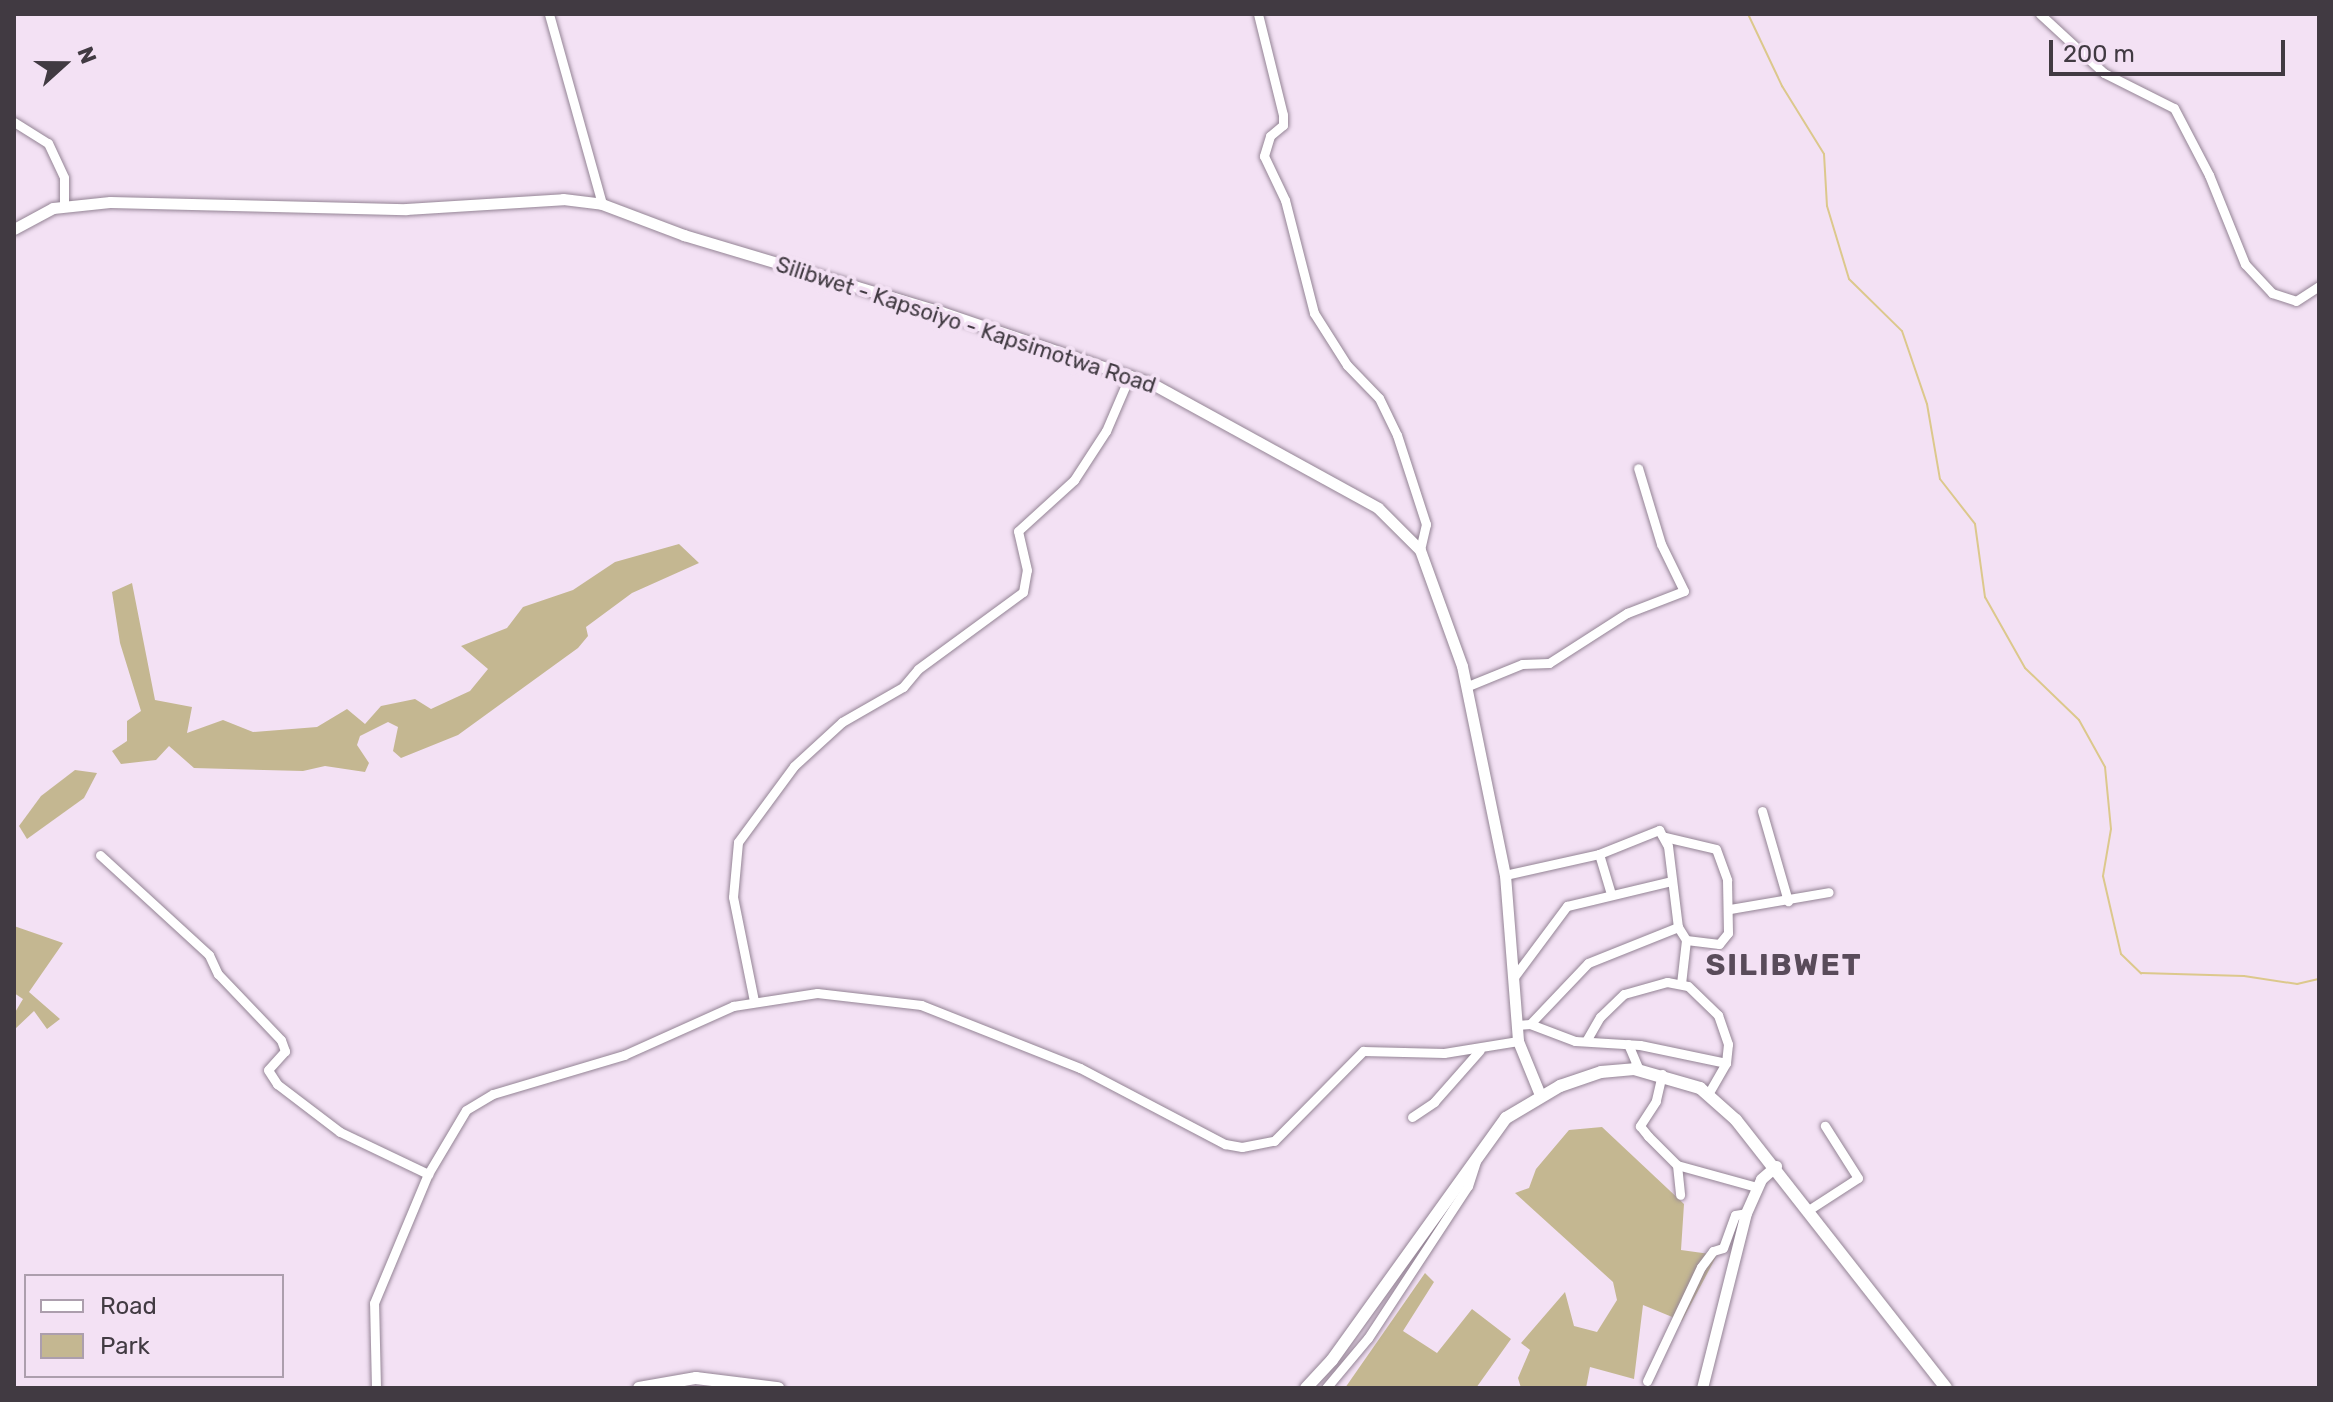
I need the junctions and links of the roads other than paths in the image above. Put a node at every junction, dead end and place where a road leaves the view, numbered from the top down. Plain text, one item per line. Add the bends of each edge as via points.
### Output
1 (549, 14) edge
2 (1258, 14) edge
3 (2040, 14) edge
4 (14, 122) edge
5 (602, 204) junction
6 (64, 206) junction
7 (14, 229) edge
8 (2319, 286) edge
9 (1130, 375) junction
10 (1638, 468) dead end
11 (1420, 550) junction
12 (1468, 686) junction
13 (1762, 811) dead end
14 (1665, 837) junction
15 (1599, 854) junction
16 (100, 855) dead end
17 (1505, 875) junction
18 (1672, 881) junction
19 (1829, 892) dead end
20 (1611, 894) junction
21 (1788, 901) junction
22 (1730, 909) junction
23 (1678, 927) junction
24 (1686, 940) junction
25 (1514, 977) junction
26 (1681, 984) junction
27 (754, 1001) junction
28 (1523, 1024) junction
29 (1518, 1041) junction
30 (1586, 1041) junction
31 (1628, 1044) junction
32 (1480, 1050) junction
33 (1726, 1063) junction
34 (1639, 1070) junction
35 (1662, 1074) junction
36 (1708, 1094) junction
37 (1540, 1095) junction
38 (1412, 1117) dead end
39 (1825, 1126) dead end
40 (1476, 1155) junction
41 (1677, 1165) junction
42 (1776, 1166) junction
43 (428, 1174) junction
44 (1757, 1187) junction
45 (1680, 1195) dead end
46 (1810, 1209) junction
47 (1746, 1213) junction
48 (1647, 1381) dead end
49 (376, 1388) edge
50 (639, 1388) edge
51 (778, 1388) edge
52 (1306, 1388) edge
53 (1326, 1388) edge
54 (1702, 1388) edge
55 (1946, 1388) edge

1 - 5 street
2 - 11 street via 1283,115 1283,125 1270,136 1264,156 1285,200 1314,313 1347,365 1379,398 1397,435 1426,524
3 - 8 street via 2104,73 2174,108 2198,150 2245,264 2272,293 2296,301 2311,296
4 - 6 street via 48,143 64,178
5 - 6 street, Silibwet - Kapsoiyo - Kapsimotwa Road via 563,199 406,209 110,202
5 - 9 street, Silibwet - Kapsoiyo - Kapsimotwa Road via 684,235
6 - 7 street, Silibwet - Kapsoiyo - Kapsimotwa Road
9 - 11 street, Silibwet - Kapsoiyo - Kapsimotwa Road via 1191,402 1378,508
9 - 27 street via 1106,431 1074,480 1018,531 1027,570 1023,592 918,669 903,687 842,722 794,766 738,842 733,897
10 - 12 street via 1661,544 1684,591 1627,613 1549,663 1522,664
11 - 12 street, Silibwet - Kapsoiyo - Kapsimotwa Road
12 - 17 street, Silibwet - Kapsoiyo - Kapsimotwa Road
13 - 21 street
14 - 15 street via 1659,830
14 - 18 street
14 - 22 street via 1716,849
15 - 17 street
15 - 20 street
16 - 43 street via 209,955 218,974 281,1040 285,1051 268,1070 277,1084 340,1132
17 - 25 street, Silibwet - Kapsoiyo - Kapsimotwa Road
18 - 20 street
18 - 23 street
19 - 21 street
20 - 25 street via 1567,906
21 - 22 street
22 - 24 street via 1731,925 1719,944
23 - 24 street
23 - 28 street via 1588,963
24 - 26 street
25 - 28 street, Silibwet - Kapsoiyo - Kapsimotwa Road
26 - 30 street via 1655,984 1624,994 1600,1017
26 - 33 street via 1701,994 1718,1015 1728,1044
27 - 32 street via 846,993 921,1005 1080,1068 1225,1144 1242,1147 1274,1141 1363,1051
27 - 43 street via 624,1055 479,1099 455,1124
28 - 29 street, Silibwet - Kapsoiyo - Kapsimotwa Road
28 - 30 street
29 - 32 street
29 - 37 street, Silibwet - Kapsoiyo - Kapsimotwa Road
30 - 31 street
31 - 33 street
31 - 34 street
32 - 38 street via 1434,1102
33 - 36 street
34 - 35 main road
34 - 37 main road via 1601,1072
35 - 36 main road
35 - 41 street via 1656,1101 1640,1126
36 - 42 main road
37 - 40 main road via 1506,1118
39 - 46 street via 1858,1178
40 - 52 main road via 1352,1333
40 - 53 street via 1468,1186 1368,1338
41 - 44 street
41 - 45 street
42 - 44 street
42 - 46 main road
43 - 49 street via 374,1303
44 - 47 street
46 - 55 main road
47 - 48 street via 1735,1215 1723,1248 1713,1251 1701,1267
47 - 54 street
50 - 51 main road via 696,1378

